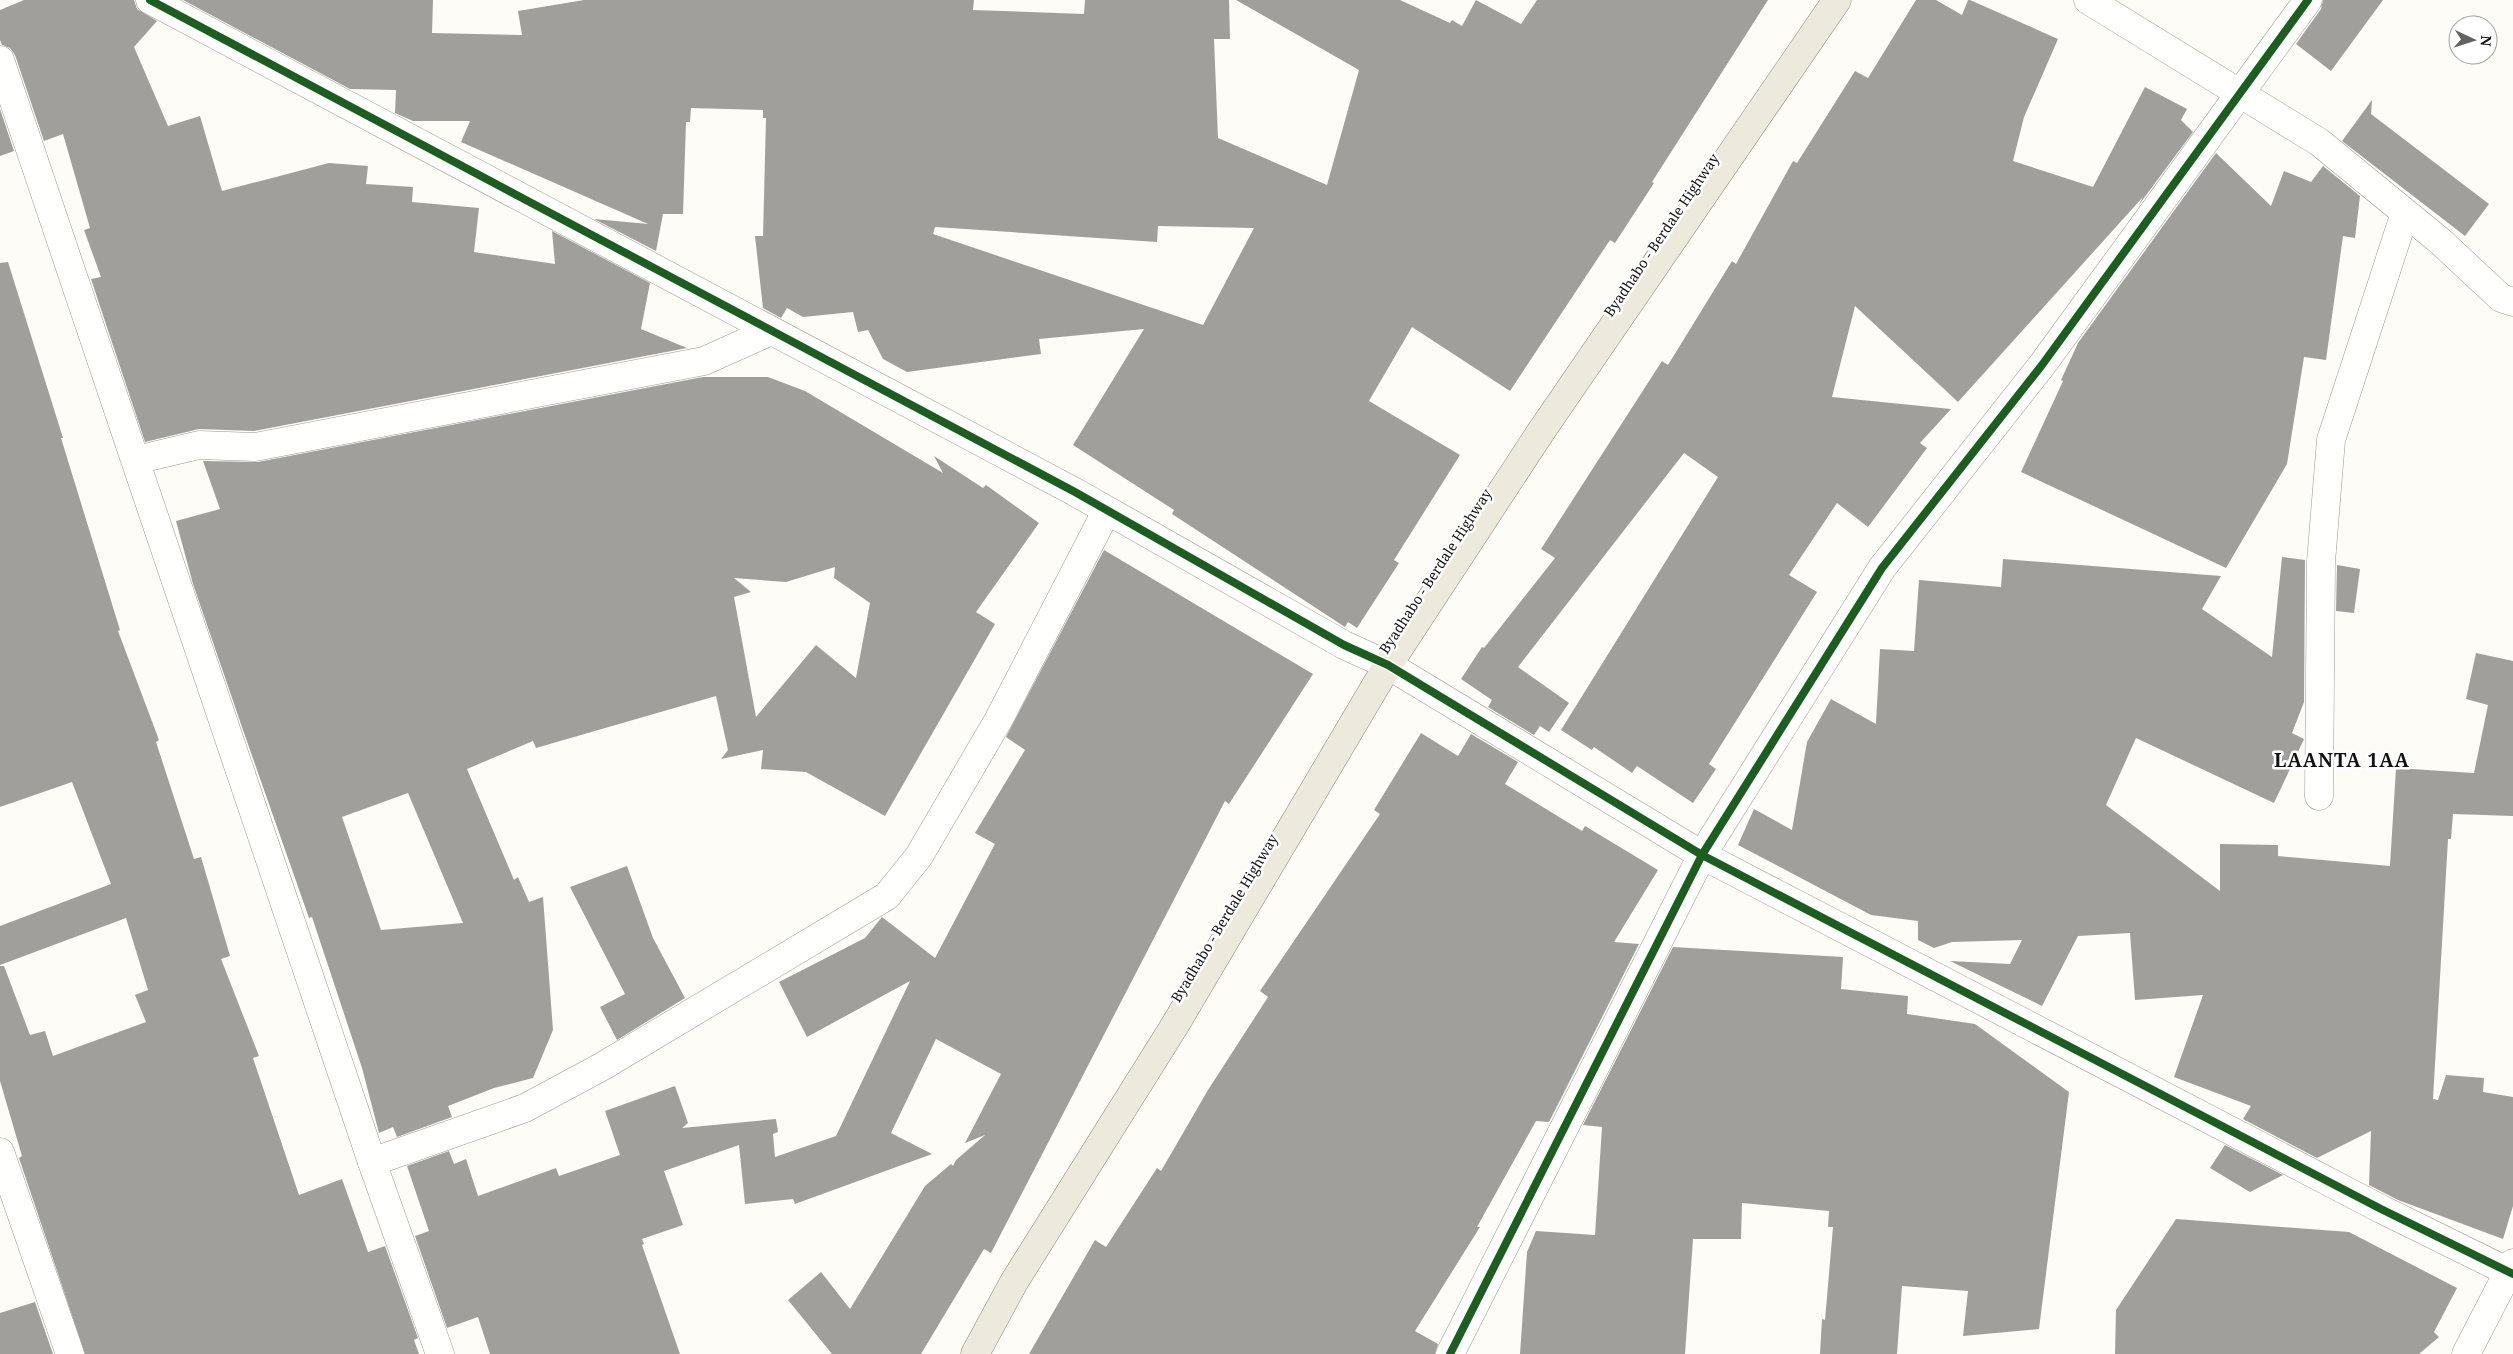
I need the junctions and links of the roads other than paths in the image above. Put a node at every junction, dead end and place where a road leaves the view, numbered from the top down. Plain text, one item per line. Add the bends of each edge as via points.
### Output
1 (150, 0) edge
2 (1836, 0) edge
3 (2088, 0) edge
4 (2308, 0) edge
5 (0, 60) edge
6 (2241, 93) junction
7 (2405, 213) junction
8 (2513, 302) edge
9 (771, 331) junction
10 (136, 460) junction
11 (1106, 512) junction
12 (1388, 665) junction
13 (2319, 796) dead end
14 (1702, 855) junction
15 (0, 1152) edge
16 (372, 1162) junction
17 (2511, 1270) edge
18 (70, 1354) edge
19 (440, 1354) edge
20 (975, 1354) edge
21 (1450, 1354) edge
22 (2466, 1354) edge

1 - 9 street
2 - 12 main road, Byadhabo - Berdale Highway via 1540,433
3 - 6 street
4 - 6 street
5 - 10 street
6 - 7 street via 2319,142
6 - 14 street via 2042,365 1882,568
7 - 8 street via 2501,298
7 - 13 street via 2331,440 2321,562
9 - 10 street via 704,361 255,447 199,445
9 - 11 street via 1075,492
10 - 16 street
11 - 12 street via 1344,645
11 - 16 street via 999,719 919,856 887,896 603,1066 525,1108
12 - 14 street
12 - 20 main road, Byadhabo - Berdale Highway via 1175,1026 1014,1282
14 - 17 street via 2381,1209
14 - 21 street
15 - 18 street
16 - 19 street
17 - 22 street

